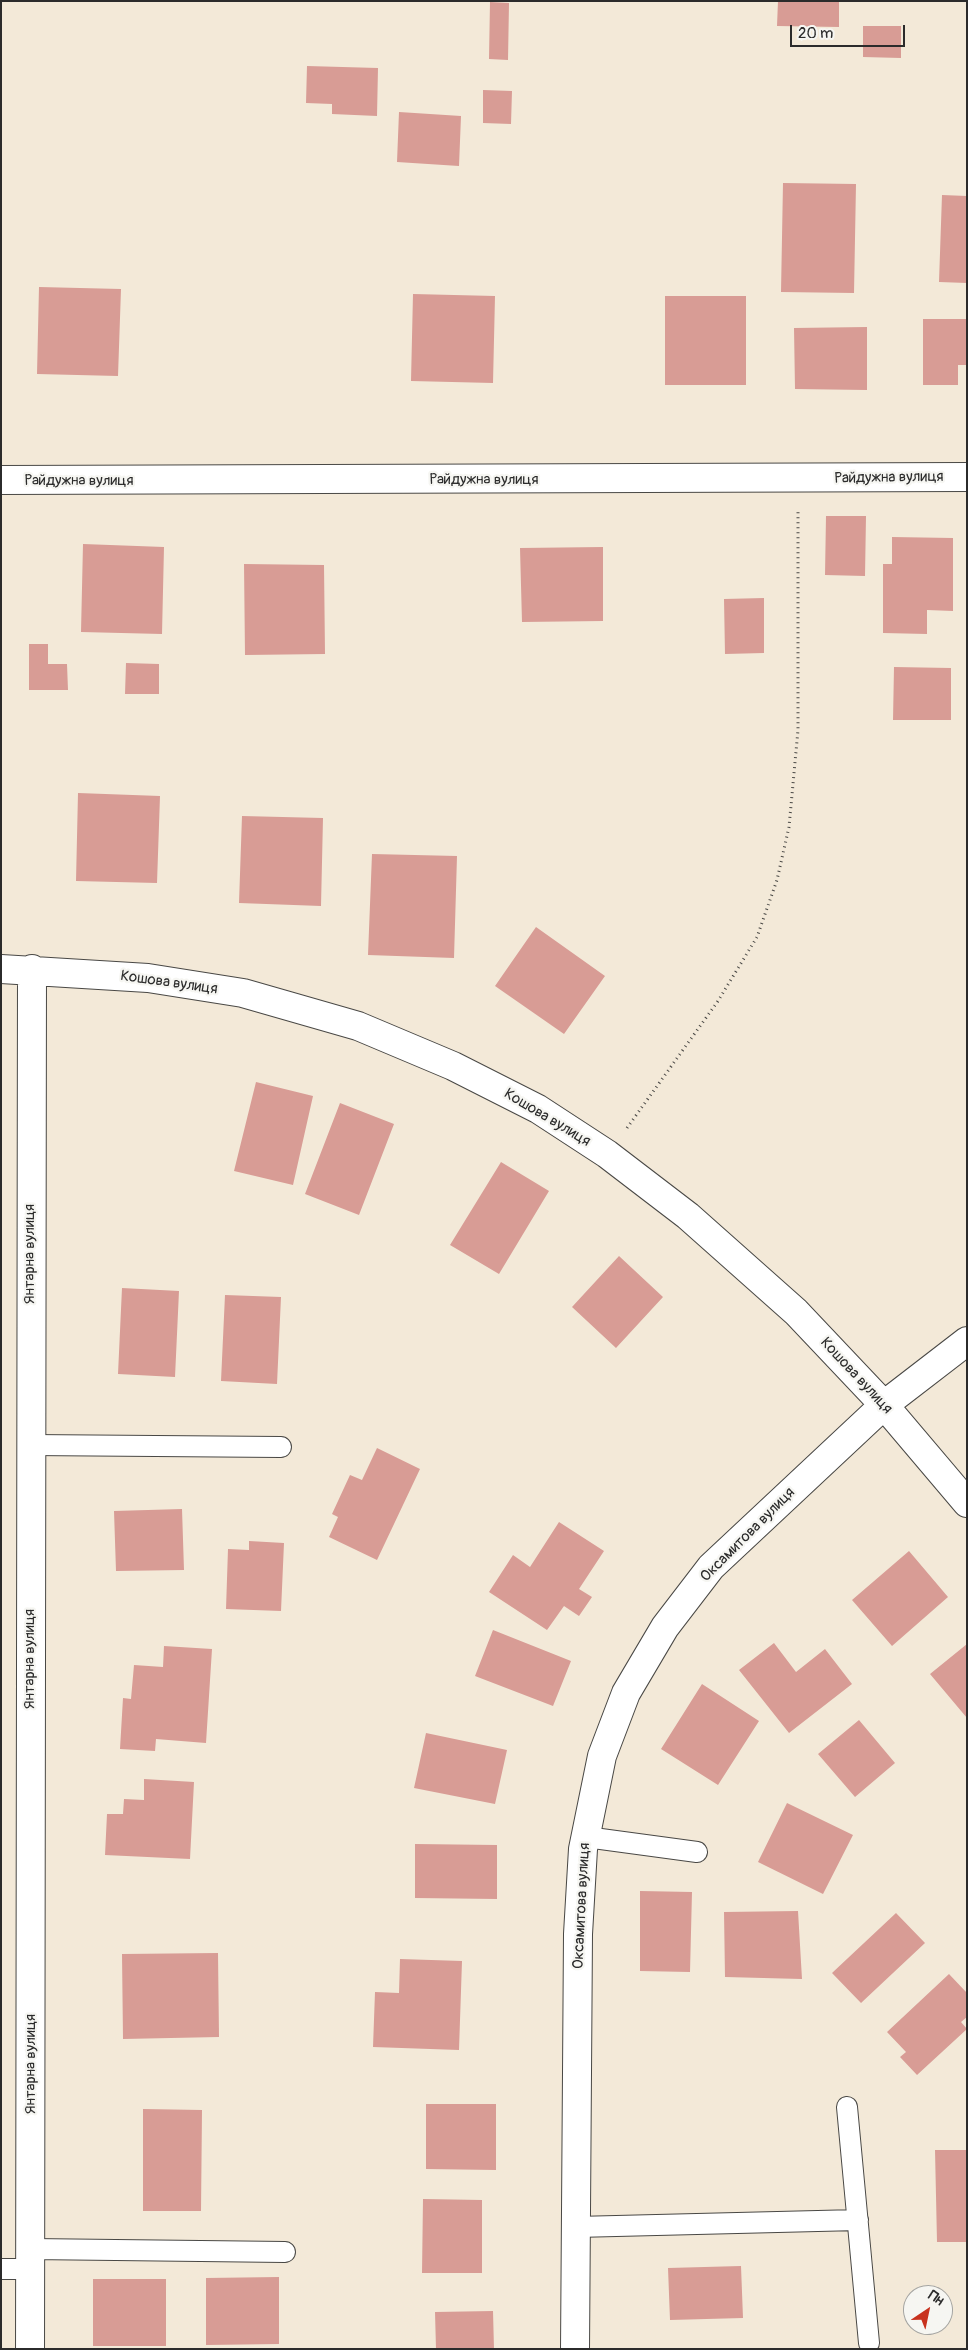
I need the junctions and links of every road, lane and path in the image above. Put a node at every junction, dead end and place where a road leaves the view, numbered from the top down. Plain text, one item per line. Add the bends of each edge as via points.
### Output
1 (967, 477) edge
2 (798, 479) junction
3 (1, 480) edge
4 (1, 969) edge
5 (32, 969) junction
6 (607, 1154) junction
7 (967, 1342) edge
8 (884, 1405) junction
9 (30, 1445) junction
10 (281, 1447) dead end
11 (967, 1503) edge
12 (586, 1837) junction
13 (697, 1852) dead end
14 (847, 2107) dead end
15 (858, 2220) junction
16 (576, 2228) junction
17 (285, 2252) dead end
18 (31, 2259) junction
19 (1, 2269) edge
20 (869, 2343) dead end
21 (30, 2349) edge
22 (575, 2349) edge

1 - 2 street, Райдужна вулиця
2 - 3 street, Райдужна вулиця
2 - 6 path via 798,730 789,827 777,880 757,937 723,993
4 - 5 street, Кошова вулиця
5 - 6 street, Кошова вулиця via 148,978 243,993 358,1026 453,1066 538,1109
5 - 9 street, Янтарна вулиця
6 - 8 street, Кошова вулиця via 688,1216 796,1312
7 - 8 street, Оксамитова вулиця
8 - 11 street, Кошова вулиця
8 - 12 street, Оксамитова вулиця via 711,1567 665,1627 626,1694 602,1756
9 - 10 lane
9 - 18 street, Янтарна вулиця
12 - 13 lane
12 - 16 street, Оксамитова вулиця via 578,1934
14 - 15 lane
15 - 16 lane
15 - 20 lane
16 - 22 street, Оксамитова вулиця
17 - 18 lane
18 - 19 lane
18 - 21 street, Янтарна вулиця

